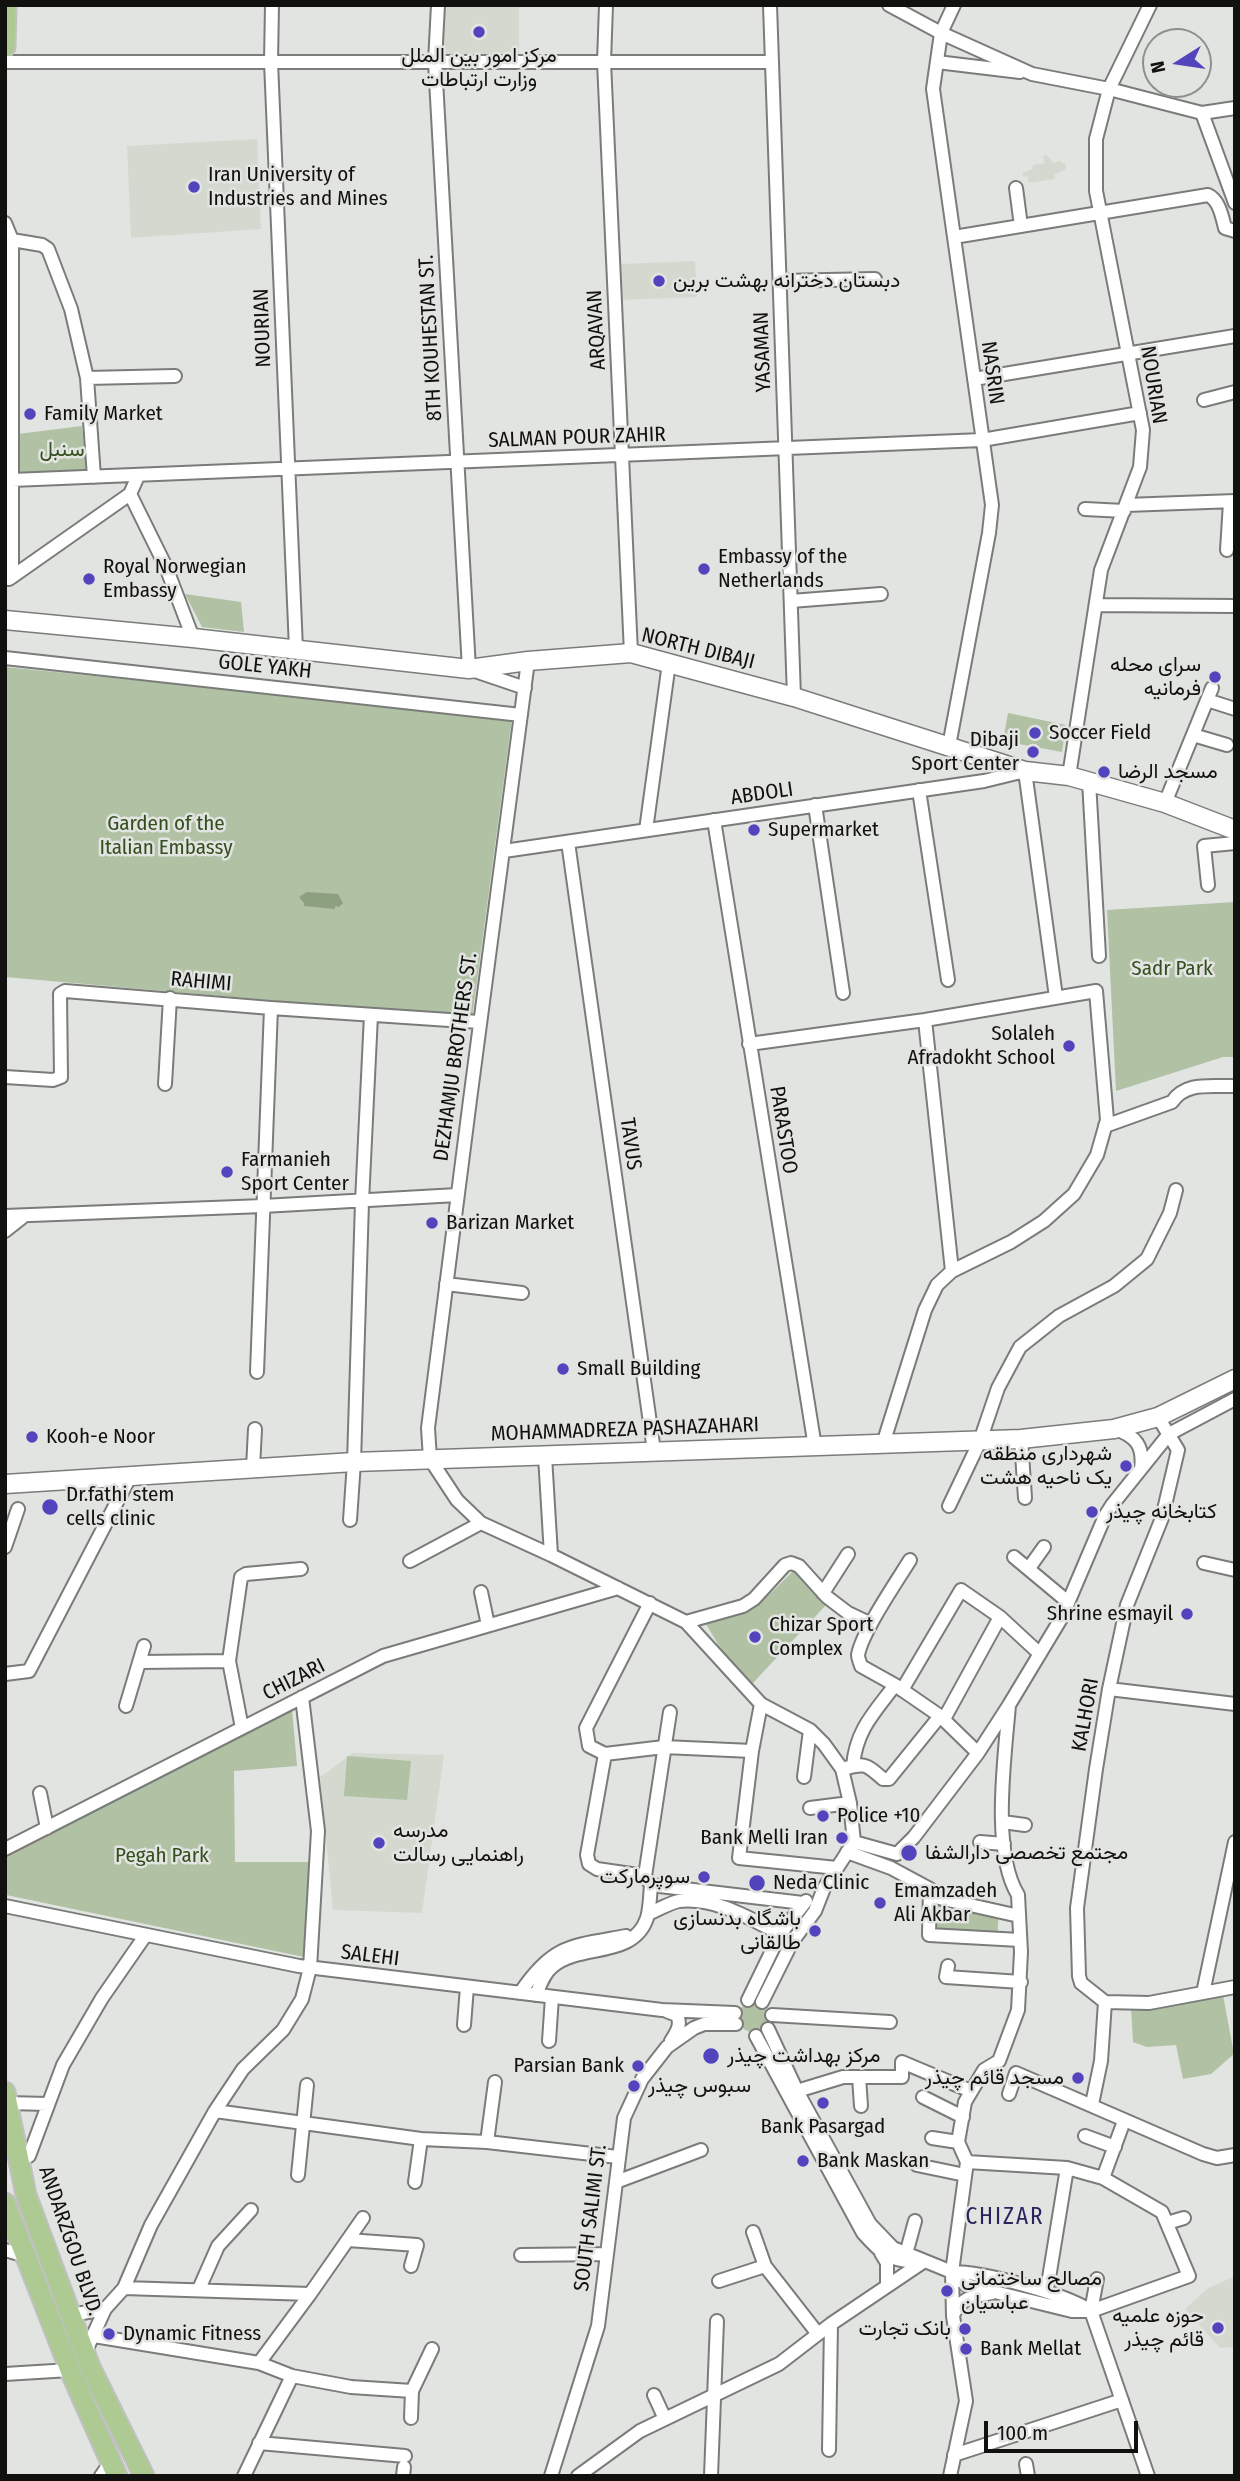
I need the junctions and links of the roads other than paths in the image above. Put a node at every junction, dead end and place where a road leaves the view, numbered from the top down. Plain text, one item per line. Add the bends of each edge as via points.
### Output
1 (6, 5) edge
2 (272, 5) edge
3 (438, 5) edge
4 (606, 5) edge
5 (770, 5) edge
6 (889, 5) edge
7 (954, 5) edge
8 (1150, 5) edge
9 (941, 33) junction
10 (5, 47) edge
11 (5, 62) edge
12 (271, 62) junction
13 (435, 62) junction
14 (604, 62) junction
15 (772, 62) junction
16 (937, 62) junction
17 (1032, 74) junction
18 (1109, 89) junction
19 (1235, 108) edge
20 (1202, 113) junction
21 (1016, 188) dead end
22 (1235, 203) edge
23 (1100, 213) junction
24 (5, 223) edge
25 (1021, 226) junction
26 (1235, 231) edge
27 (954, 237) junction
28 (12, 240) junction
29 (875, 279) dead end
30 (779, 281) junction
31 (1235, 336) edge
32 (1129, 354) junction
33 (175, 376) dead end
34 (87, 378) junction
35 (974, 379) junction
36 (1235, 392) edge
37 (1204, 400) dead end
38 (1140, 413) junction
39 (982, 440) junction
40 (785, 449) junction
41 (622, 456) junction
42 (457, 462) junction
43 (288, 470) junction
44 (138, 476) junction
45 (94, 477) junction
46 (12, 480) junction
47 (130, 494) junction
48 (1233, 502) edge
49 (1125, 508) junction
50 (1084, 509) dead end
51 (1227, 550) dead end
52 (9, 580) edge
53 (881, 594) dead end
54 (791, 601) junction
55 (1097, 605) junction
56 (1235, 606) edge
57 (5, 620) edge
58 (193, 638) junction
59 (296, 649) junction
60 (631, 653) junction
61 (5, 658) edge
62 (528, 661) junction
63 (669, 663) junction
64 (469, 669) junction
65 (525, 688) junction
66 (794, 697) junction
67 (1235, 709) edge
68 (521, 715) junction
69 (1193, 735) junction
70 (1227, 745) dead end
71 (949, 746) junction
72 (989, 758) junction
73 (1025, 771) junction
74 (1069, 776) junction
75 (984, 780) junction
76 (1089, 781) junction
77 (919, 790) junction
78 (1165, 803) junction
79 (815, 805) junction
80 (714, 820) junction
81 (646, 830) junction
82 (1235, 830) edge
83 (568, 842) junction
84 (1235, 843) edge
85 (504, 851) junction
86 (1208, 885) dead end
87 (1099, 956) dead end
88 (948, 980) dead end
89 (843, 993) dead end
90 (1056, 997) junction
91 (170, 998) junction
92 (271, 1008) junction
93 (371, 1014) junction
94 (925, 1020) junction
95 (479, 1021) junction
96 (749, 1044) junction
97 (5, 1077) edge
98 (165, 1084) dead end
99 (1235, 1086) edge
100 (1105, 1126) junction
101 (1176, 1190) dead end
102 (457, 1195) junction
103 (362, 1202) junction
104 (263, 1206) junction
105 (5, 1216) edge
106 (26, 1216) junction
107 (5, 1231) edge
108 (952, 1271) junction
109 (446, 1284) junction
110 (522, 1293) dead end
111 (257, 1372) dead end
112 (1235, 1379) edge
113 (1235, 1399) edge
114 (1158, 1417) junction
115 (254, 1429) dead end
116 (1114, 1429) junction
117 (1168, 1434) junction
118 (1021, 1438) junction
119 (979, 1441) junction
120 (883, 1444) junction
121 (814, 1447) junction
122 (654, 1451) junction
123 (545, 1456) junction
124 (430, 1459) junction
125 (355, 1462) junction
126 (253, 1468) junction
127 (1141, 1469) junction
128 (131, 1475) junction
129 (5, 1484) edge
130 (1025, 1498) dead end
131 (949, 1506) dead end
132 (18, 1509) dead end
133 (350, 1520) dead end
134 (481, 1523) junction
135 (5, 1547) edge
136 (1044, 1547) dead end
137 (848, 1554) dead end
138 (551, 1555) junction
139 (1014, 1556) dead end
140 (910, 1560) dead end
141 (410, 1561) dead end
142 (1204, 1563) dead end
143 (301, 1569) dead end
144 (1029, 1569) junction
145 (1235, 1570) edge
146 (618, 1588) junction
147 (481, 1592) dead end
148 (823, 1593) junction
149 (1068, 1602) junction
150 (650, 1603) junction
151 (1000, 1617) junction
152 (686, 1622) junction
153 (871, 1624) junction
154 (488, 1625) junction
155 (144, 1646) dead end
156 (1040, 1654) junction
157 (139, 1661) junction
158 (229, 1661) junction
159 (5, 1674) edge
160 (899, 1688) junction
161 (1110, 1689) junction
162 (302, 1697) junction
163 (761, 1704) junction
164 (1235, 1704) edge
165 (1009, 1705) junction
166 (126, 1706) dead end
167 (670, 1712) dead end
168 (942, 1718) junction
169 (242, 1728) junction
170 (810, 1730) junction
171 (664, 1747) junction
172 (752, 1751) junction
173 (978, 1753) junction
174 (605, 1755) junction
175 (848, 1768) junction
176 (804, 1777) dead end
177 (40, 1793) dead end
178 (850, 1803) junction
179 (810, 1808) dead end
180 (1003, 1822) junction
181 (1025, 1825) dead end
182 (47, 1828) junction
183 (981, 1842) dead end
184 (1235, 1842) edge
185 (1003, 1844) junction
186 (850, 1847) junction
187 (5, 1849) edge
188 (897, 1854) junction
189 (837, 1868) junction
190 (891, 1868) junction
191 (648, 1880) junction
192 (824, 1888) junction
193 (930, 1896) junction
194 (803, 1903) junction
195 (5, 1906) edge
196 (648, 1914) junction
197 (1019, 1916) junction
198 (637, 1934) junction
199 (780, 1934) junction
200 (145, 1936) junction
201 (1020, 1940) junction
202 (948, 1966) dead end
203 (310, 1968) junction
204 (1020, 1982) junction
205 (467, 1987) junction
206 (1235, 1987) edge
207 (520, 1993) junction
208 (1203, 1993) junction
209 (536, 1995) junction
210 (552, 1997) junction
211 (748, 2000) junction
212 (762, 2001) junction
213 (1105, 2002) junction
214 (662, 2010) junction
215 (772, 2015) junction
216 (736, 2019) junction
217 (890, 2022) dead end
218 (464, 2025) dead end
219 (768, 2029) junction
220 (756, 2036) junction
221 (549, 2041) dead end
222 (667, 2047) junction
223 (859, 2077) junction
224 (495, 2082) dead end
225 (307, 2085) dead end
226 (797, 2091) junction
227 (971, 2091) junction
228 (1009, 2094) dead end
229 (6, 2097) edge
230 (923, 2097) dead end
231 (48, 2104) junction
232 (1092, 2104) junction
233 (861, 2106) dead end
234 (215, 2111) junction
235 (963, 2117) junction
236 (1124, 2121) junction
237 (303, 2124) junction
238 (1085, 2136) dead end
239 (932, 2138) dead end
240 (421, 2139) junction
241 (488, 2142) junction
242 (958, 2142) junction
243 (1115, 2147) junction
244 (701, 2150) dead end
245 (29, 2156) dead end
246 (618, 2157) junction
247 (1234, 2157) edge
248 (917, 2165) dead end
249 (1067, 2168) junction
250 (966, 2169) junction
251 (298, 2175) dead end
252 (1103, 2178) junction
253 (415, 2182) dead end
254 (616, 2182) junction
255 (5, 2204) edge
256 (251, 2210) dead end
257 (363, 2218) dead end
258 (1184, 2218) dead end
259 (915, 2221) dead end
260 (1167, 2224) junction
261 (753, 2232) dead end
262 (348, 2240) junction
263 (5, 2250) edge
264 (880, 2252) junction
265 (607, 2253) junction
266 (906, 2254) junction
267 (521, 2255) dead end
268 (26, 2256) junction
269 (923, 2262) junction
270 (411, 2266) dead end
271 (765, 2266) junction
272 (952, 2272) junction
273 (1097, 2279) dead end
274 (719, 2281) dead end
275 (1048, 2284) dead end
276 (887, 2286) junction
277 (124, 2288) junction
278 (199, 2289) junction
279 (998, 2292) junction
280 (310, 2294) junction
281 (105, 2309) junction
282 (1091, 2311) junction
283 (71, 2315) junction
284 (953, 2316) junction
285 (717, 2321) dead end
286 (831, 2324) junction
287 (818, 2334) junction
288 (89, 2345) junction
289 (432, 2349) dead end
290 (259, 2363) junction
291 (71, 2370) junction
292 (5, 2374) edge
293 (292, 2376) junction
294 (412, 2391) junction
295 (654, 2395) dead end
296 (714, 2395) junction
297 (1122, 2400) junction
298 (411, 2418) dead end
299 (665, 2419) junction
300 (259, 2443) junction
301 (830, 2450) dead end
302 (954, 2455) junction
303 (404, 2466) edge
304 (109, 2472) edge
305 (139, 2472) edge
306 (244, 2476) edge
307 (551, 2476) edge
308 (578, 2476) edge
309 (711, 2476) edge
310 (950, 2476) edge
311 (1148, 2476) edge

1 - 10 main road
2 - 12 street, NOURIAN
3 - 13 street, 8TH KOUHESTAN ST.
4 - 14 street, ARQAVAN
5 - 15 street, YASAMAN
6 - 9 street
7 - 9 street, NASRIN
8 - 18 street, NOURIAN
9 - 16 street, NASRIN
9 - 17 street
11 - 12 street
12 - 13 street
12 - 43 street, NOURIAN
13 - 14 street
13 - 42 street, 8TH KOUHESTAN ST.
14 - 15 street
14 - 41 street, ARQAVAN
15 - 30 street, YASAMAN
16 - 17 street
16 - 27 street, NASRIN via 933,89
17 - 18 street
18 - 20 street
18 - 23 street, NOURIAN via 1096,139
19 - 20 street
20 - 22 street
21 - 25 street
23 - 25 street
23 - 26 street via 1210,195 1219,206 1225,228
23 - 32 street, NOURIAN
24 - 28 street
25 - 27 street
27 - 35 street, NASRIN
28 - 34 street via 42,245 51,254 71,309
28 - 46 street
29 - 30 street
30 - 40 street, YASAMAN
31 - 32 street
32 - 35 street
32 - 38 street, NOURIAN
33 - 34 street
34 - 45 street
35 - 39 street, NASRIN
36 - 37 street
38 - 39 street, SALMAN POUR ZAHIR
38 - 49 street, NOURIAN via 1140,467
39 - 40 street, SALMAN POUR ZAHIR
39 - 71 street, NASRIN via 992,505 989,533
40 - 41 street, SALMAN POUR ZAHIR
40 - 54 street, YASAMAN
41 - 42 street, SALMAN POUR ZAHIR
41 - 60 street, ARQAVAN
42 - 43 street, SALMAN POUR ZAHIR
42 - 64 street, 8TH KOUHESTAN ST.
43 - 44 street, SALMAN POUR ZAHIR
43 - 59 street, NOURIAN
44 - 45 street, SALMAN POUR ZAHIR
44 - 47 street
45 - 46 street, SALMAN POUR ZAHIR
46 - 52 street
47 - 52 street
47 - 58 street via 166,567
48 - 49 street
48 - 51 street
49 - 50 street
49 - 55 street, NOURIAN via 1101,570
53 - 54 street
54 - 66 street, YASAMAN
55 - 56 street
55 - 74 street, NOURIAN
57 - 58 main road, NORTH DIBAJI
58 - 59 main road, NORTH DIBAJI
59 - 64 main road, NORTH DIBAJI
60 - 62 main road, NORTH DIBAJI
60 - 63 main road, NORTH DIBAJI
61 - 68 street, GOLE YAKH
62 - 64 main road, NORTH DIBAJI
62 - 65 street, DEZHAMJU BROTHERS ST.
63 - 66 main road, NORTH DIBAJI
63 - 81 street
64 - 65 street
65 - 68 street, DEZHAMJU BROTHERS ST.
66 - 71 main road, NORTH DIBAJI
67 - 69 street via 1209,694
68 - 85 street, DEZHAMJU BROTHERS ST.
69 - 70 street
69 - 78 street
71 - 72 main road, NORTH DIBAJI
72 - 73 main road, NORTH DIBAJI
72 - 75 street via 992,771
73 - 74 main road, NORTH DIBAJI
73 - 75 street, ABDOLI
73 - 90 street
74 - 76 main road, NORTH DIBAJI
75 - 77 street, ABDOLI
76 - 78 main road, NORTH DIBAJI
76 - 87 street
77 - 79 street, ABDOLI
77 - 88 street
78 - 82 main road, NORTH DIBAJI
79 - 80 street, ABDOLI
79 - 89 street
80 - 81 street, ABDOLI
80 - 96 street, PARASTOO
81 - 83 street, ABDOLI
83 - 85 street, ABDOLI
83 - 122 street, TAVUS
84 - 86 street via 1203,846
85 - 95 street, DEZHAMJU BROTHERS ST.
90 - 94 street
90 - 100 street via 1096,991
91 - 92 street, RAHIMI
91 - 97 street, RAHIMI via 65,991 60,994 61,1077
91 - 98 street
92 - 93 street, RAHIMI
92 - 104 street
93 - 95 street, RAHIMI
93 - 103 street
94 - 96 street
94 - 108 street
95 - 102 street, DEZHAMJU BROTHERS ST.
96 - 121 street, PARASTOO
99 - 100 street via 1186,1088 1172,1102
100 - 108 street via 1097,1155 1074,1194 1011,1242
101 - 119 street via 1147,1259 1114,1286 1059,1316 1020,1348 998,1388
102 - 103 street
102 - 109 street, DEZHAMJU BROTHERS ST.
103 - 104 street
103 - 125 street
104 - 106 street
104 - 111 street
105 - 106 street
106 - 107 street
108 - 120 street via 937,1285 925,1310
109 - 110 street
109 - 124 street, DEZHAMJU BROTHERS ST. via 428,1428
112 - 114 main road, MOHAMMADREZA PASHAZAHARI
113 - 117 street
114 - 116 main road, MOHAMMADREZA PASHAZAHARI
114 - 117 street, KALHORI
115 - 126 street
116 - 118 main road, MOHAMMADREZA PASHAZAHARI
116 - 127 street via 1139,1443
117 - 127 street
117 - 161 street, KALHORI via 1178,1450 1162,1518 1127,1605
118 - 119 main road, MOHAMMADREZA PASHAZAHARI
118 - 130 street
119 - 120 main road, MOHAMMADREZA PASHAZAHARI
119 - 131 street
120 - 121 main road, MOHAMMADREZA PASHAZAHARI
121 - 122 main road, MOHAMMADREZA PASHAZAHARI
122 - 123 main road, MOHAMMADREZA PASHAZAHARI
123 - 124 main road, MOHAMMADREZA PASHAZAHARI
123 - 138 street
124 - 125 main road, MOHAMMADREZA PASHAZAHARI
124 - 134 street via 457,1500
125 - 126 main road, MOHAMMADREZA PASHAZAHARI
125 - 133 street
126 - 128 main road, MOHAMMADREZA PASHAZAHARI
127 - 149 street via 1105,1516
128 - 129 main road, MOHAMMADREZA PASHAZAHARI
128 - 159 street via 29,1671
132 - 135 street
134 - 138 street
134 - 141 street
136 - 144 street
137 - 148 street
138 - 146 street
139 - 144 street
140 - 153 street
142 - 145 street
143 - 158 street via 242,1577
144 - 149 street
146 - 150 street
146 - 154 street, CHIZARI
147 - 154 street
148 - 152 street via 791,1563 754,1600
148 - 153 street
149 - 156 street
150 - 152 street
150 - 174 street via 586,1728 589,1746
151 - 156 street
151 - 160 street via 961,1590
151 - 168 street
152 - 163 street
153 - 160 street via 858,1655 861,1666
154 - 162 street, CHIZARI via 383,1656
155 - 157 street
156 - 165 street
157 - 158 street
157 - 166 street
158 - 169 street
160 - 168 street
160 - 175 street via 862,1728
161 - 164 street
161 - 213 street, KALHORI via 1077,1915 1081,1983
162 - 169 street, CHIZARI
162 - 203 street via 318,1831
163 - 170 street
163 - 172 street
165 - 173 street
165 - 180 street
167 - 171 street
168 - 173 street
168 - 175 street via 889,1779 863,1764
169 - 182 street, CHIZARI
170 - 175 street
170 - 176 street
171 - 172 street
171 - 174 street
171 - 191 street
172 - 189 street via 739,1858
173 - 188 street
174 - 191 street via 589,1864
175 - 178 street
177 - 182 street
178 - 179 street
178 - 186 street
180 - 181 street
180 - 185 street
182 - 187 street, CHIZARI
183 - 185 street
184 - 208 street
185 - 197 street via 1011,1885 1018,1895
186 - 188 street
186 - 189 street
186 - 190 street
188 - 190 street via 896,1866
189 - 192 street
190 - 193 street via 930,1889
191 - 194 street
191 - 196 street
192 - 194 street
192 - 212 street
193 - 197 street
193 - 201 street via 929,1935
194 - 199 street
195 - 200 street, SALEHI
196 - 198 street
196 - 199 street via 678,1901 709,1902
197 - 201 street
198 - 207 street via 554,1954 536,1969
198 - 209 street via 624,1944 566,1958 551,1967
199 - 211 street
200 - 203 street, SALEHI
200 - 231 street via 63,2065
201 - 204 street
202 - 204 street via 946,1977
203 - 205 street, SALEHI
203 - 234 street via 302,1999 283,2030 243,2069
204 - 227 street via 1017,2010 999,2061 984,2070
205 - 207 street, SALEHI
205 - 218 street
206 - 208 street
207 - 209 street, SALEHI
208 - 213 street via 1149,2003
209 - 210 street, SALEHI
210 - 214 street, SALEHI
210 - 221 street
211 - 212 street
211 - 216 street via 740,2005
212 - 215 street
213 - 232 street
214 - 216 street, SALEHI
214 - 222 street via 680,2020
215 - 217 street
215 - 219 street
216 - 220 street via 744,2034
216 - 222 street, SOUTH SALIMI ST. via 694,2028
219 - 220 street
219 - 226 street
220 - 264 street via 863,2233
222 - 246 street, SOUTH SALIMI ST. via 642,2079 624,2118
223 - 226 street via 843,2077
223 - 227 street via 902,2077 902,2062
223 - 233 street
224 - 241 street
225 - 237 street
226 - 266 street via 870,2224 893,2248
227 - 235 street
228 - 232 street via 1016,2073
229 - 231 street
229 - 283 main road, ANDARZGOU BLVD. via 26,2195
230 - 235 street
231 - 245 street
232 - 236 street
234 - 237 street
234 - 277 street via 151,2225
235 - 242 street
236 - 243 street
236 - 247 street via 1203,2154
237 - 240 street
237 - 251 street
238 - 243 street
239 - 242 street
240 - 241 street
240 - 253 street
241 - 246 street
242 - 250 street
243 - 252 street
244 - 254 street
246 - 254 street, SOUTH SALIMI ST.
248 - 250 street
249 - 250 street
249 - 252 street
249 - 275 street
250 - 272 street
252 - 260 street via 1162,2212
254 - 265 street, SOUTH SALIMI ST.
255 - 268 main road, ANDARZGOU BLVD.
256 - 278 street via 218,2246
257 - 262 street
258 - 260 street
259 - 266 street
260 - 282 street via 1189,2276
261 - 271 street
262 - 270 street via 417,2245
262 - 280 street
263 - 268 street
264 - 269 street via 898,2261
264 - 276 street via 887,2263
265 - 267 street
265 - 307 street, SOUTH SALIMI ST. via 597,2326
266 - 269 street
268 - 291 main road, ANDARZGOU BLVD.
269 - 272 street
269 - 276 street
271 - 274 street
271 - 287 street
272 - 279 street via 966,2285
272 - 282 street via 970,2272 1074,2300
272 - 284 street
273 - 282 street
276 - 286 street
277 - 278 street
277 - 281 street
278 - 280 street
279 - 282 street via 1072,2311
279 - 284 street via 959,2303
280 - 290 street
281 - 283 street
281 - 288 street
282 - 297 street
283 - 288 main road, ANDARZGOU BLVD.
284 - 302 street via 966,2401
285 - 296 street
286 - 287 street
286 - 301 street
287 - 296 street via 779,2364
288 - 290 street
288 - 305 main road, ANDARZGOU BLVD.
289 - 294 street
290 - 293 street
291 - 292 street
291 - 304 main road, ANDARZGOU BLVD.
293 - 294 street via 351,2387
293 - 300 street
294 - 298 street
295 - 299 street
296 - 299 street
296 - 309 street
297 - 302 street
297 - 311 street
299 - 308 street via 640,2431
300 - 303 street
300 - 306 street
302 - 310 street

